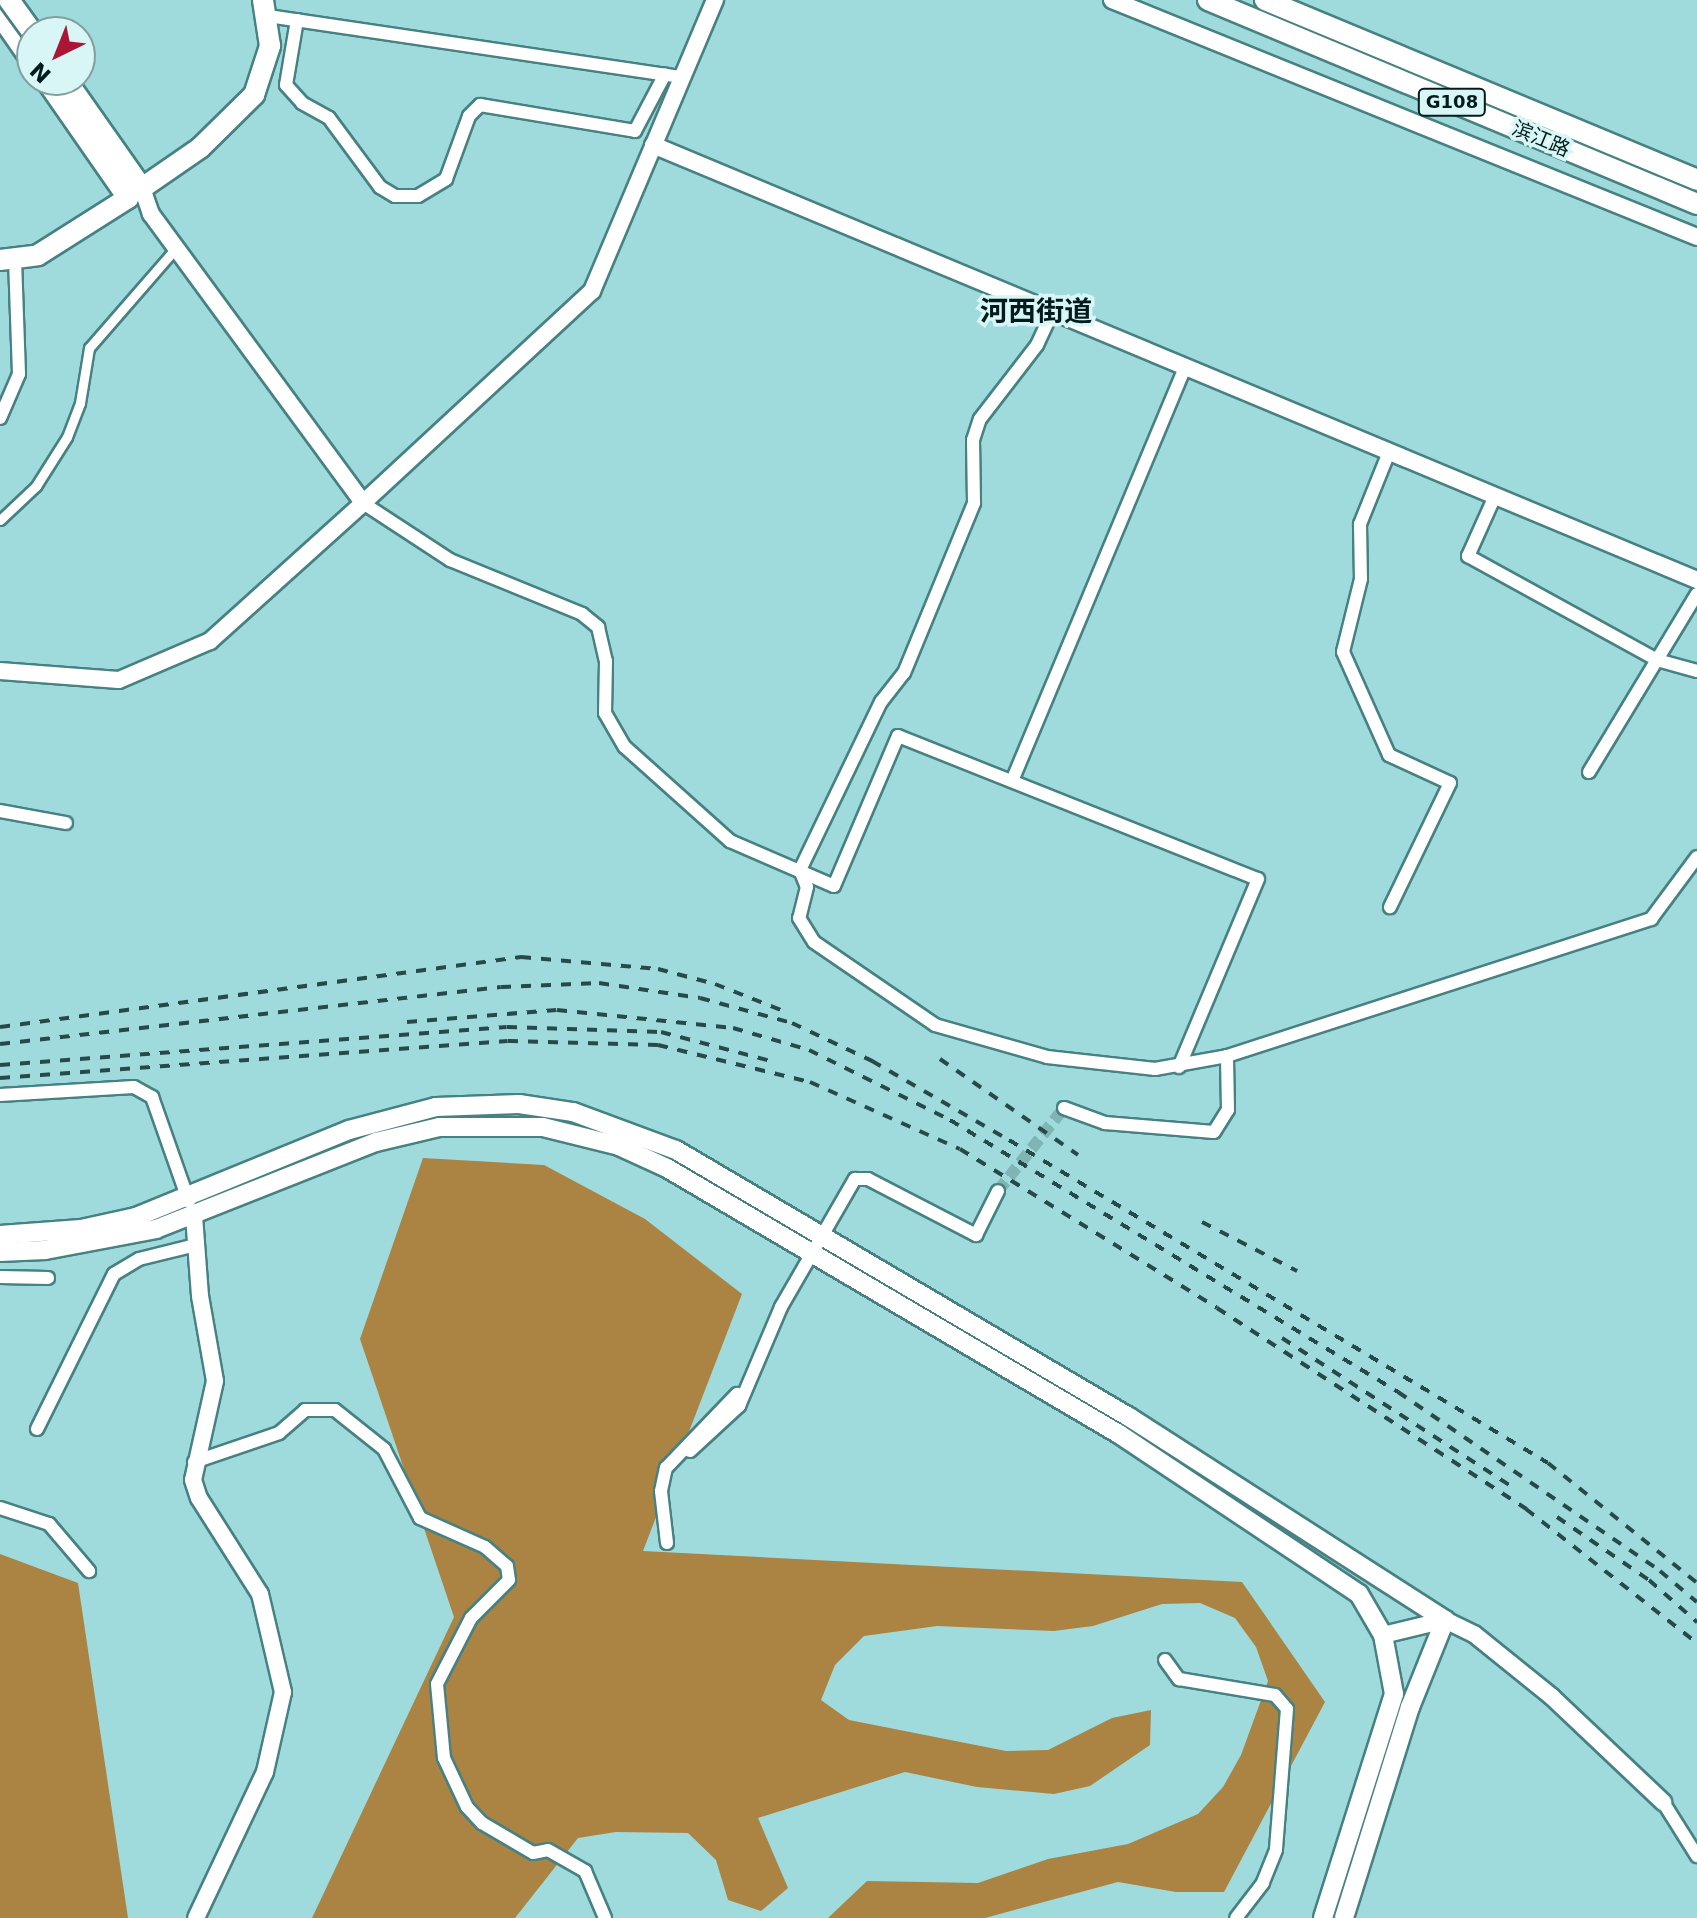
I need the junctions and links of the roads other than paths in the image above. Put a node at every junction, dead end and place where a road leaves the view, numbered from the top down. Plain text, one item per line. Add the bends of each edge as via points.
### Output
1 (19, 0) edge
2 (715, 0) edge
3 (1112, 0) edge
4 (1208, 0) edge
5 (1265, 0) edge
6 (266, 8) edge
7 (0, 14) edge
8 (297, 20) junction
9 (16, 32) edge
10 (674, 76) junction
11 (59, 96) edge
12 (76, 96) edge
13 (653, 145) junction
14 (1697, 180) edge
15 (135, 193) junction
16 (1697, 204) edge
17 (1697, 237) edge
18 (176, 248) junction
19 (7, 261) edge
20 (1053, 310) junction
21 (1185, 367) junction
22 (0, 418) edge
23 (1389, 452) junction
24 (1495, 496) junction
25 (363, 503) junction
26 (0, 520) edge
27 (1697, 580) edge
28 (1697, 594) edge
29 (1657, 660) junction
30 (0, 671) edge
31 (1697, 671) edge
32 (1589, 772) dead end
33 (1012, 781) junction
34 (0, 811) edge
35 (66, 823) dead end
36 (1697, 857) edge
37 (800, 870) junction
38 (1390, 907) dead end
39 (1227, 1056) junction
40 (1179, 1067) junction
41 (0, 1095) edge
42 (1064, 1108) dead end
43 (998, 1191) tunnel mouth
44 (191, 1208) junction
45 (819, 1234) junction
46 (0, 1235) edge
47 (196, 1245) junction
48 (0, 1252) edge
49 (810, 1252) junction
50 (0, 1277) edge
51 (48, 1278) dead end
52 (752, 1371) junction
53 (37, 1429) dead end
54 (690, 1451) dead end
55 (194, 1462) junction
56 (0, 1508) edge
57 (667, 1543) dead end
58 (89, 1571) dead end
59 (1445, 1620) junction
60 (1383, 1635) junction
61 (1165, 1660) dead end
62 (1663, 1802) joint
63 (1697, 1856) edge
64 (196, 1918) edge
65 (605, 1918) edge
66 (1236, 1918) edge
67 (1323, 1918) edge
68 (1344, 1918) edge

1 - 7 street
2 - 10 street
3 - 17 street
4 - 16 main road, 滨江路 / G108
5 - 14 main road, 滨江路 / G108
6 - 8 street
6 - 15 main road via 270,46 254,95 200,148
7 - 9 main road
8 - 10 street
8 - 10 street via 286,85 302,103 329,118 380,187 395,196 418,196 446,179 469,116 480,105 635,131
10 - 13 street
11 - 15 main road
12 - 15 main road
13 - 20 street
13 - 25 street via 592,291
15 - 18 street
15 - 19 main road via 38,255
18 - 25 street
18 - 26 street via 89,348 85,385 67,437 36,486
19 - 22 street via 19,374
20 - 21 street
20 - 37 street via 1029,357 980,419 973,440 974,503 904,673 881,702
21 - 23 street
21 - 33 street
23 - 24 street
23 - 38 street via 1360,524 1361,579 1343,652 1389,755 1450,783
24 - 27 street
24 - 29 street via 1468,556
25 - 30 street via 210,641 119,680
25 - 37 street via 450,560 582,614 598,627 606,661 605,713 625,747 730,841
28 - 29 street
29 - 31 street
29 - 32 street
33 - 37 street via 898,736 834,886
33 - 40 street via 1258,879
34 - 35 street
36 - 39 street via 1651,919
37 - 40 street via 807,887 799,918 814,942 935,1025 1047,1057
39 - 40 street
39 - 42 street via 1228,1110 1214,1132 1105,1123
41 - 44 street via 134,1087 152,1097
43 - 45 street via 976,1235 868,1179 855,1179
44 - 45 main road via 389,1117 464,1104 519,1104 573,1112 651,1138
44 - 46 main road via 81,1229
44 - 47 street
44 - 48 main road via 82,1244
44 - 49 main road via 394,1137 465,1124 517,1124 594,1138 643,1156
45 - 49 street
45 - 59 main road via 1129,1417
47 - 53 street via 139,1259 114,1274
47 - 55 street via 215,1381
49 - 52 street
49 - 60 main road via 1119,1434 1348,1582
50 - 51 street
52 - 54 street via 733,1414
52 - 57 street via 719,1417 666,1468 661,1491
55 - 64 street via 199,1498 260,1594 283,1692 265,1772
55 - 65 street via 219,1458 279,1433 305,1410 335,1410 384,1449 420,1518 485,1547 507,1566 509,1580 471,1618 437,1684 444,1758 467,1807 482,1823 533,1853 548,1850 585,1871
56 - 58 street via 49,1524
59 - 60 street
59 - 62 street via 1474,1634 1552,1697
59 - 68 main road via 1410,1707
60 - 67 main road via 1394,1694
61 - 66 street via 1179,1679 1275,1695 1287,1709 1276,1850 1263,1883
62 - 63 street

